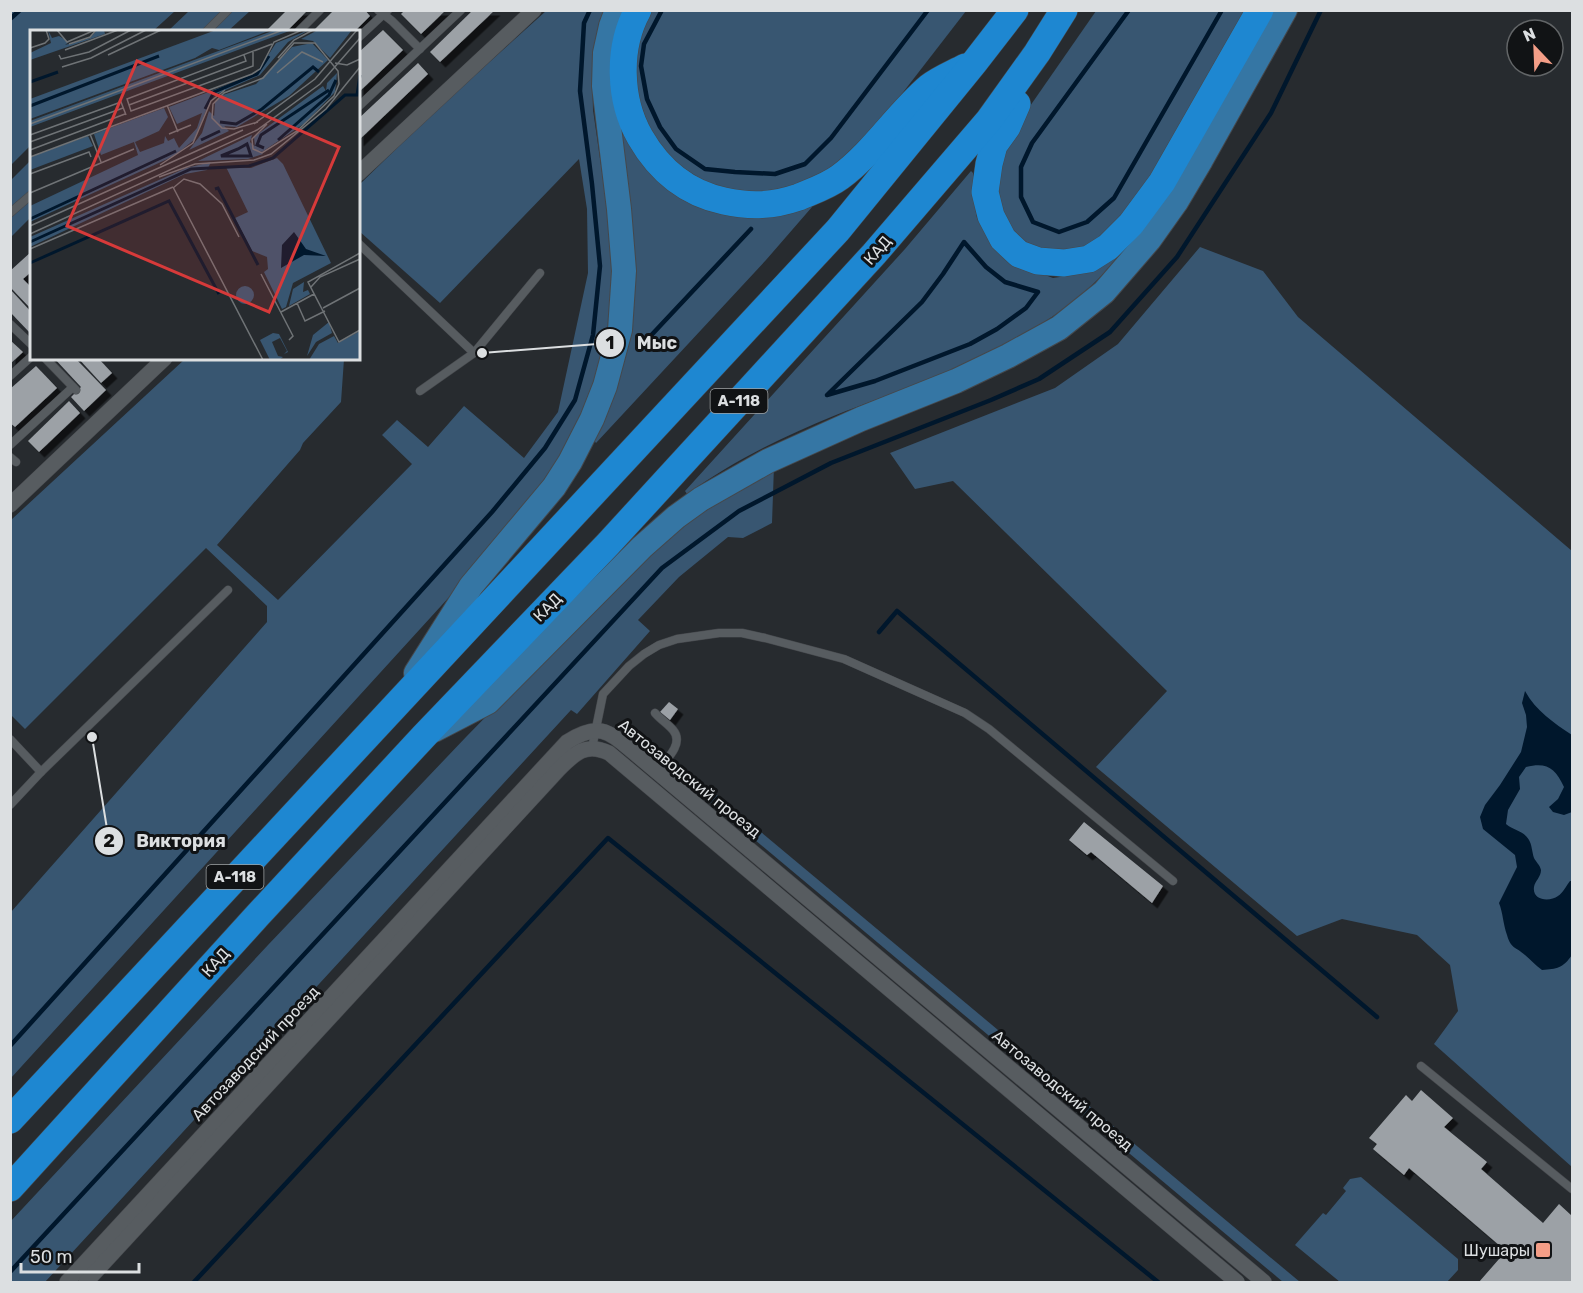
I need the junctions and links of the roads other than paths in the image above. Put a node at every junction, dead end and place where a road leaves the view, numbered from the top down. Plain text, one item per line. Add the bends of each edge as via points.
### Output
1 (228, 10) edge
2 (320, 10) edge
3 (461, 10) edge
4 (534, 10) edge
5 (617, 10) edge
6 (638, 10) edge
7 (1015, 10) edge
8 (1064, 10) edge
9 (1260, 10) edge
10 (1285, 10) edge
11 (383, 12) edge
12 (208, 30) edge
13 (300, 30) edge
14 (360, 36) edge
15 (420, 49) junction
16 (1037, 53) junction
17 (974, 63) junction
18 (360, 105) edge
19 (360, 172) edge
20 (30, 196) edge
21 (10, 213) edge
22 (360, 245) edge
23 (540, 273) dead end
24 (10, 324) edge
25 (30, 343) edge
26 (474, 353) junction
27 (30, 358) edge
28 (47, 360) edge
29 (163, 360) edge
30 (10, 376) edge
31 (420, 391) dead end
32 (10, 446) edge
33 (10, 505) edge
34 (228, 590) dead end
35 (396, 704) junction
36 (654, 713) dead end
37 (595, 731) junction
38 (424, 736) junction
39 (10, 740) edge
40 (592, 748) junction
41 (41, 772) junction
42 (656, 772) junction
43 (10, 804) edge
44 (1173, 881) dead end
45 (1421, 1066) dead end
46 (10, 1120) edge
47 (10, 1188) edge
48 (1572, 1189) edge
49 (67, 1282) edge
50 (86, 1282) edge
51 (1237, 1282) edge
52 (1264, 1282) edge

1 - 12 lane
2 - 13 lane
3 - 15 lane
4 - 19 street
5 - 35 main road via 605,53 604,86 624,272 621,330 605,386 570,462 554,487 471,586
6 - 17 highway via 624,50 623,74 635,127 662,168 709,198 734,203 757,206 786,201 838,178 931,86
7 - 17 highway, А-118
8 - 16 highway, КАД / А-118
9 - 16 highway via 1162,182 1131,224 1108,248 1089,259 1064,263 1038,261 1019,254 1003,239 991,216 985,192 988,164
10 - 38 main road via 1176,202 1104,292 1059,328 1008,356 768,461 701,499 642,547 488,702
11 - 14 lane
11 - 15 lane
15 - 18 lane
16 - 38 highway, КАД / А-118 via 989,120 874,254 609,543
17 - 35 highway, А-118 via 838,230
20 - 21 lane
22 - 26 lane
23 - 26 lane
24 - 25 lane
26 - 31 lane
27 - 30 lane
28 - 32 lane via 75,389
29 - 33 street
34 - 41 lane
35 - 46 highway, А-118
36 - 42 lane via 677,738 676,746
37 - 40 lane
37 - 42 street, Автозаводский проезд via 610,733
37 - 44 lane via 603,694 644,654 677,639 742,633 844,658 965,713 990,729
37 - 49 street, Автозаводский проезд via 567,742
38 - 47 highway, КАД / А-118
39 - 41 lane
40 - 50 street, Автозаводский проезд via 572,756 559,769
40 - 51 street, Автозаводский проезд via 609,753
41 - 43 lane
42 - 52 street, Автозаводский проезд
45 - 48 lane

